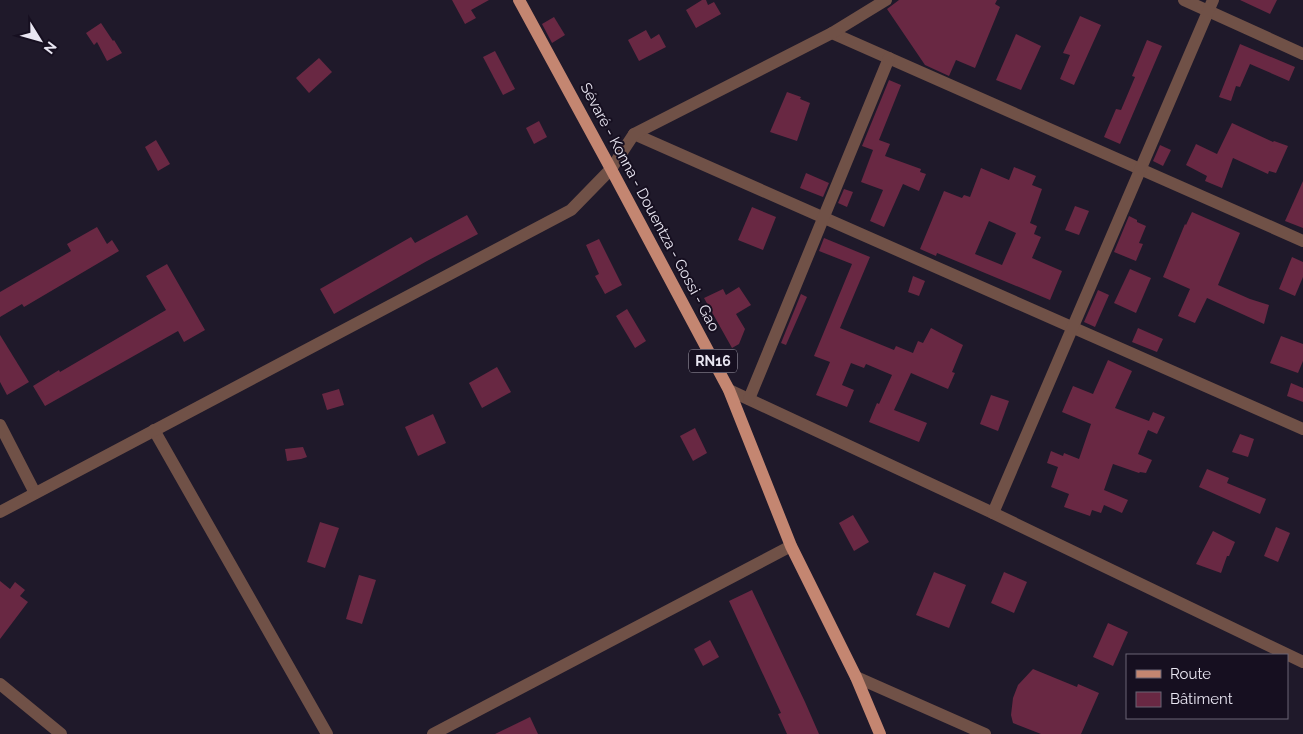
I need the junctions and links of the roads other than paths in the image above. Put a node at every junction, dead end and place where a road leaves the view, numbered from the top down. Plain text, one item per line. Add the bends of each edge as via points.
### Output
1 (519, 0) edge
2 (886, 0) edge
3 (1184, 0) edge
4 (1211, 6) edge
5 (832, 33) junction
6 (1303, 54) edge
7 (889, 58) junction
8 (634, 134) junction
9 (611, 169) junction
10 (1141, 170) junction
11 (824, 217) junction
12 (1303, 241) edge
13 (1073, 327) junction
14 (729, 390) junction
15 (749, 400) junction
16 (0, 425) edge
17 (1303, 429) edge
18 (154, 430) junction
19 (35, 494) junction
20 (0, 512) edge
21 (994, 513) junction
22 (791, 546) junction
23 (1286, 654) edge
24 (1288, 655) edge
25 (1303, 662) edge
26 (856, 676) junction
27 (0, 684) edge
28 (61, 734) edge
29 (326, 734) edge
30 (433, 734) edge
31 (880, 734) edge
32 (984, 734) edge

1 - 9 main road, Sévaré - Konna - Douentza - Gossi - Gao / RN16
2 - 5 street
3 - 4 street
4 - 6 street
4 - 10 street
5 - 7 street
5 - 8 street
7 - 10 street
7 - 11 street
8 - 9 street
8 - 11 street
9 - 14 main road, Sévaré - Konna - Douentza - Gossi - Gao / RN16
9 - 18 street via 571,210
10 - 12 street
10 - 13 street
11 - 13 street
11 - 15 street
13 - 17 street
13 - 21 street
14 - 15 street
14 - 22 main road, Sévaré - Konna - Douentza - Gossi - Gao / RN16
15 - 21 street
16 - 19 street
18 - 19 street
18 - 29 street
19 - 20 street
21 - 23 street
22 - 26 main road, Sévaré - Konna - Douentza - Gossi - Gao / RN16
22 - 30 street
24 - 25 street
26 - 31 main road, Sévaré - Konna - Douentza - Gossi - Gao / RN16
26 - 32 street
27 - 28 street

